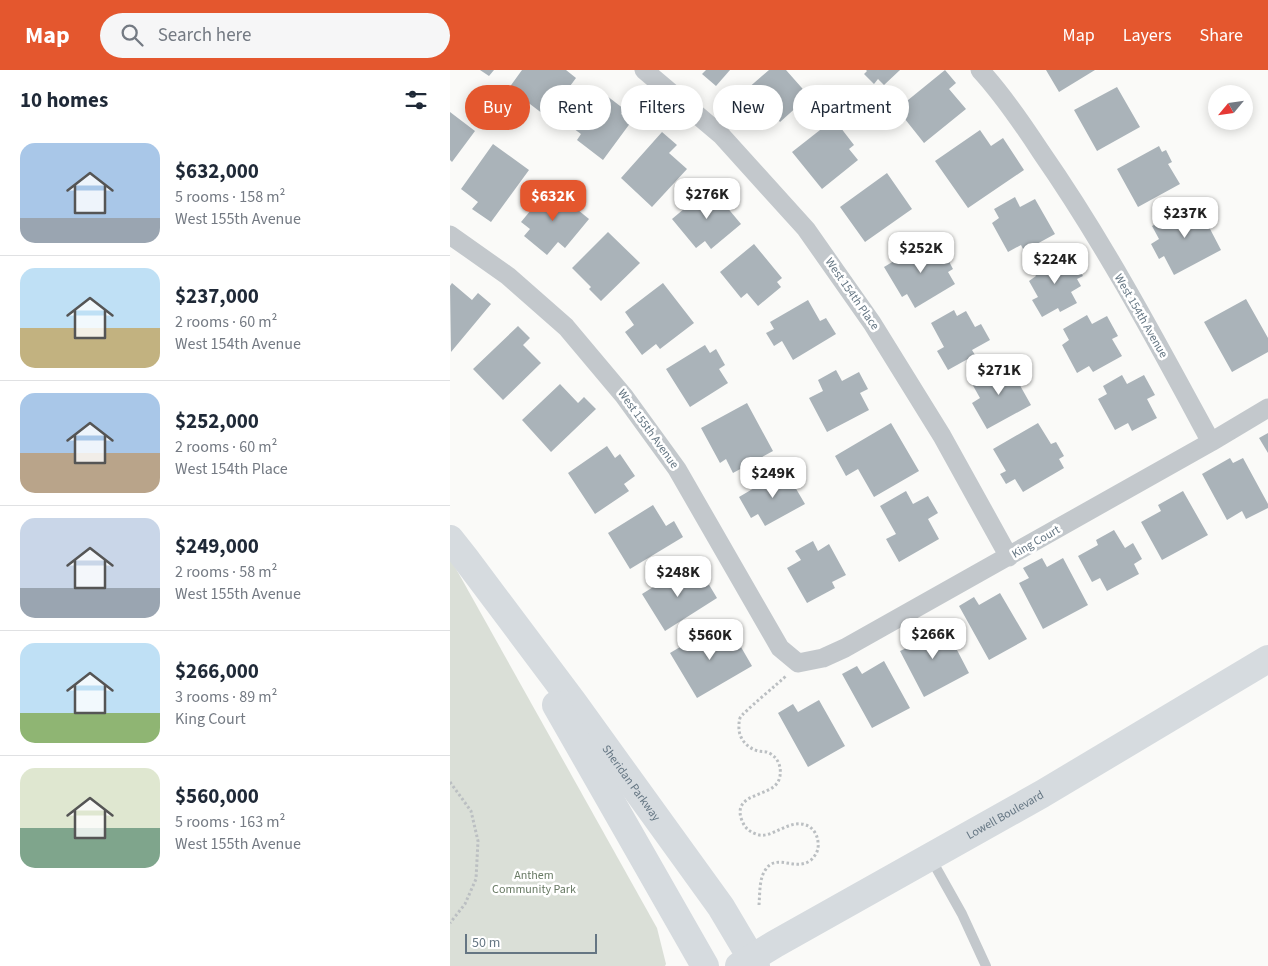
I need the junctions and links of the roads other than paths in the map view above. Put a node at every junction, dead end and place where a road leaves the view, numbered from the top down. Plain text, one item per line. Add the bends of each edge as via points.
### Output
1 (644, 70) edge
2 (980, 70) edge
3 (450, 235) edge
4 (1268, 408) edge
5 (1211, 442) junction
6 (450, 539) edge
7 (1010, 557) junction
8 (498, 604) junction
9 (1268, 659) edge
10 (798, 663) joint
11 (930, 856) junction
12 (749, 963) edge
13 (705, 966) edge
14 (986, 966) edge

1 - 7 street, West 154th Place via 720,135 806,229 872,323 942,436
2 - 5 street, West 154th Avenue via 1000,92 1073,197
3 - 10 street, West 155th Avenue via 508,276 566,327 624,396 677,469 780,648
4 - 5 street, King Court
5 - 7 street, King Court
6 - 8 main road, Sheridan Parkway
7 - 10 street, King Court via 845,648 823,658
8 - 12 main road, Sheridan Parkway via 722,907
8 - 13 main road, Sheridan Parkway
9 - 11 main road, Lowell Boulevard via 1042,794
11 - 12 main road, Lowell Boulevard
11 - 14 lane

